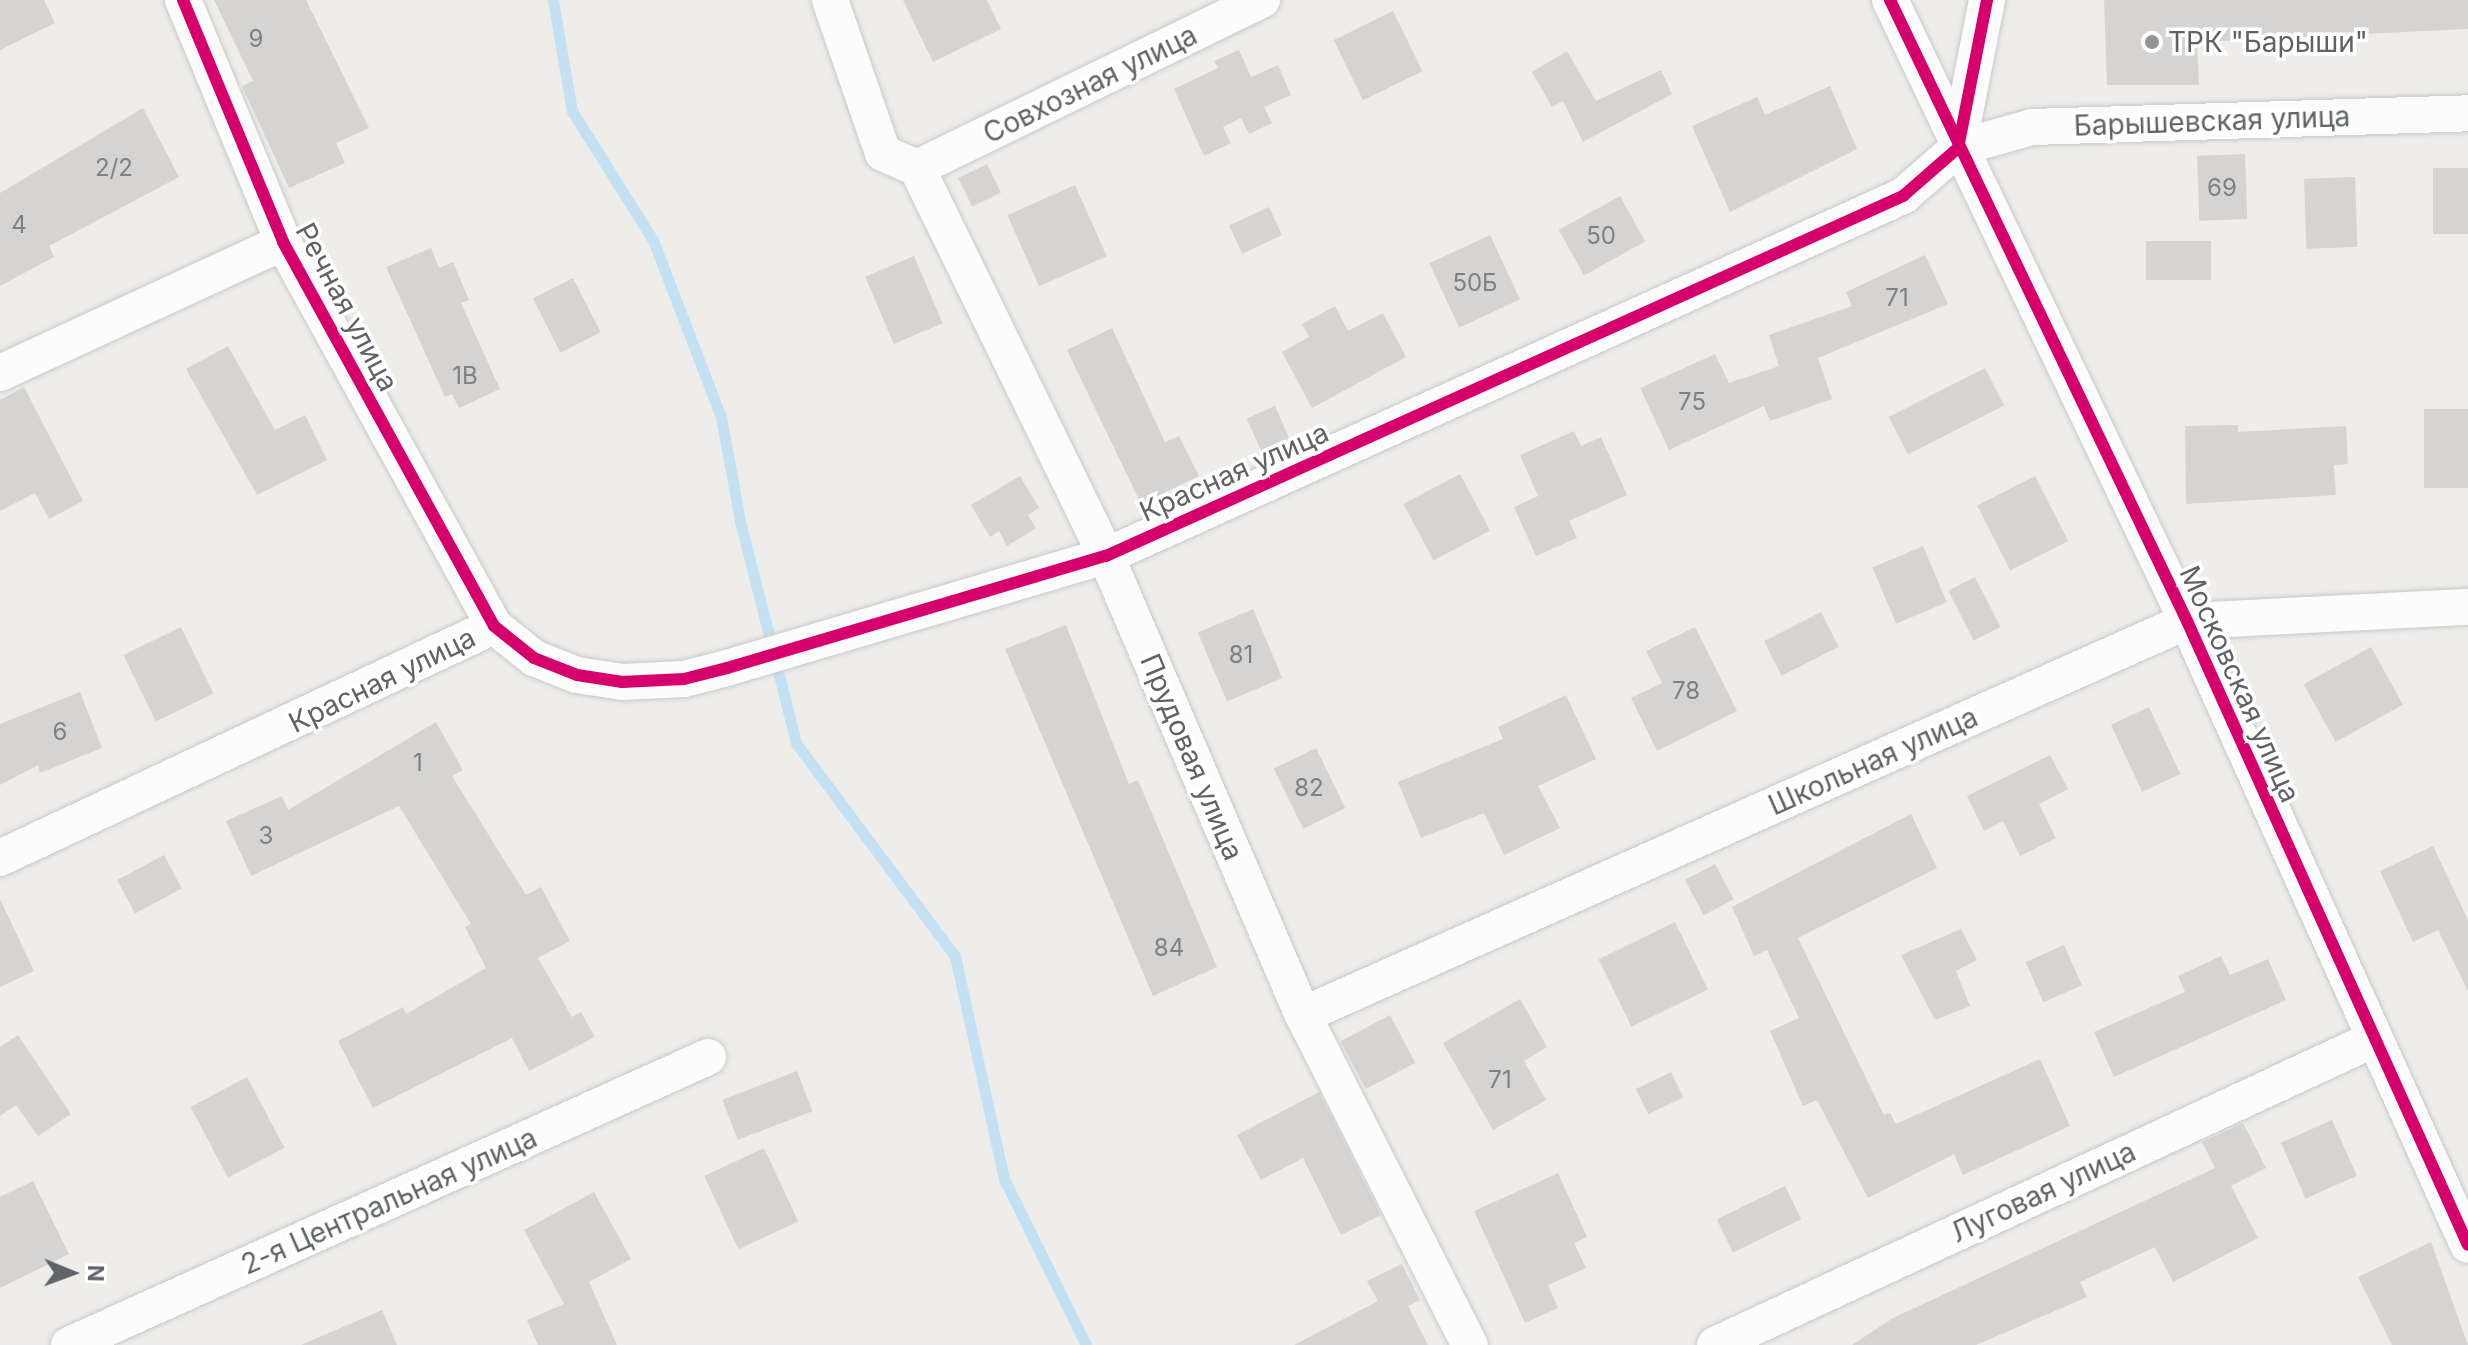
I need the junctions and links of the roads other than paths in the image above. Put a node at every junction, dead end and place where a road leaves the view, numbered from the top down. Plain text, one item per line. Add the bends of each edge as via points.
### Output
1 (183, 0) edge
2 (830, 0) edge
3 (1262, 0) edge
4 (1890, 0) edge
5 (1987, 0) edge
6 (2468, 113) edge
7 (1958, 148) junction
8 (917, 168) junction
9 (283, 242) junction
10 (0, 373) edge
11 (1106, 556) junction
12 (2468, 607) edge
13 (2187, 621) junction
14 (494, 626) junction
15 (0, 858) edge
16 (1303, 1015) junction
17 (2372, 1040) junction
18 (708, 1057) dead end
19 (2468, 1245) edge
20 (69, 1345) edge
21 (1470, 1345) edge
22 (1715, 1345) edge

1 - 9 street, Речная улица
2 - 8 street via 883,153
3 - 8 street, Совхозная улица
4 - 7 street, Московская улица
5 - 7 street
6 - 7 street, Барышевская улица via 2032,127
7 - 11 street, Красная улица via 1903,196
7 - 13 street, Московская улица
8 - 11 street, Прудовая улица
9 - 10 street
9 - 14 street, Речная улица
11 - 14 street, Красная улица via 727,668 669,680 577,675 534,658
11 - 16 street, Прудовая улица
12 - 13 street, Школьная улица
13 - 16 street, Школьная улица
13 - 17 street, Московская улица
14 - 15 street, Красная улица
16 - 21 street, Прудовая улица
17 - 19 street, Московская улица
17 - 22 street, Луговая улица
18 - 20 street, 2-я Центральная улица

